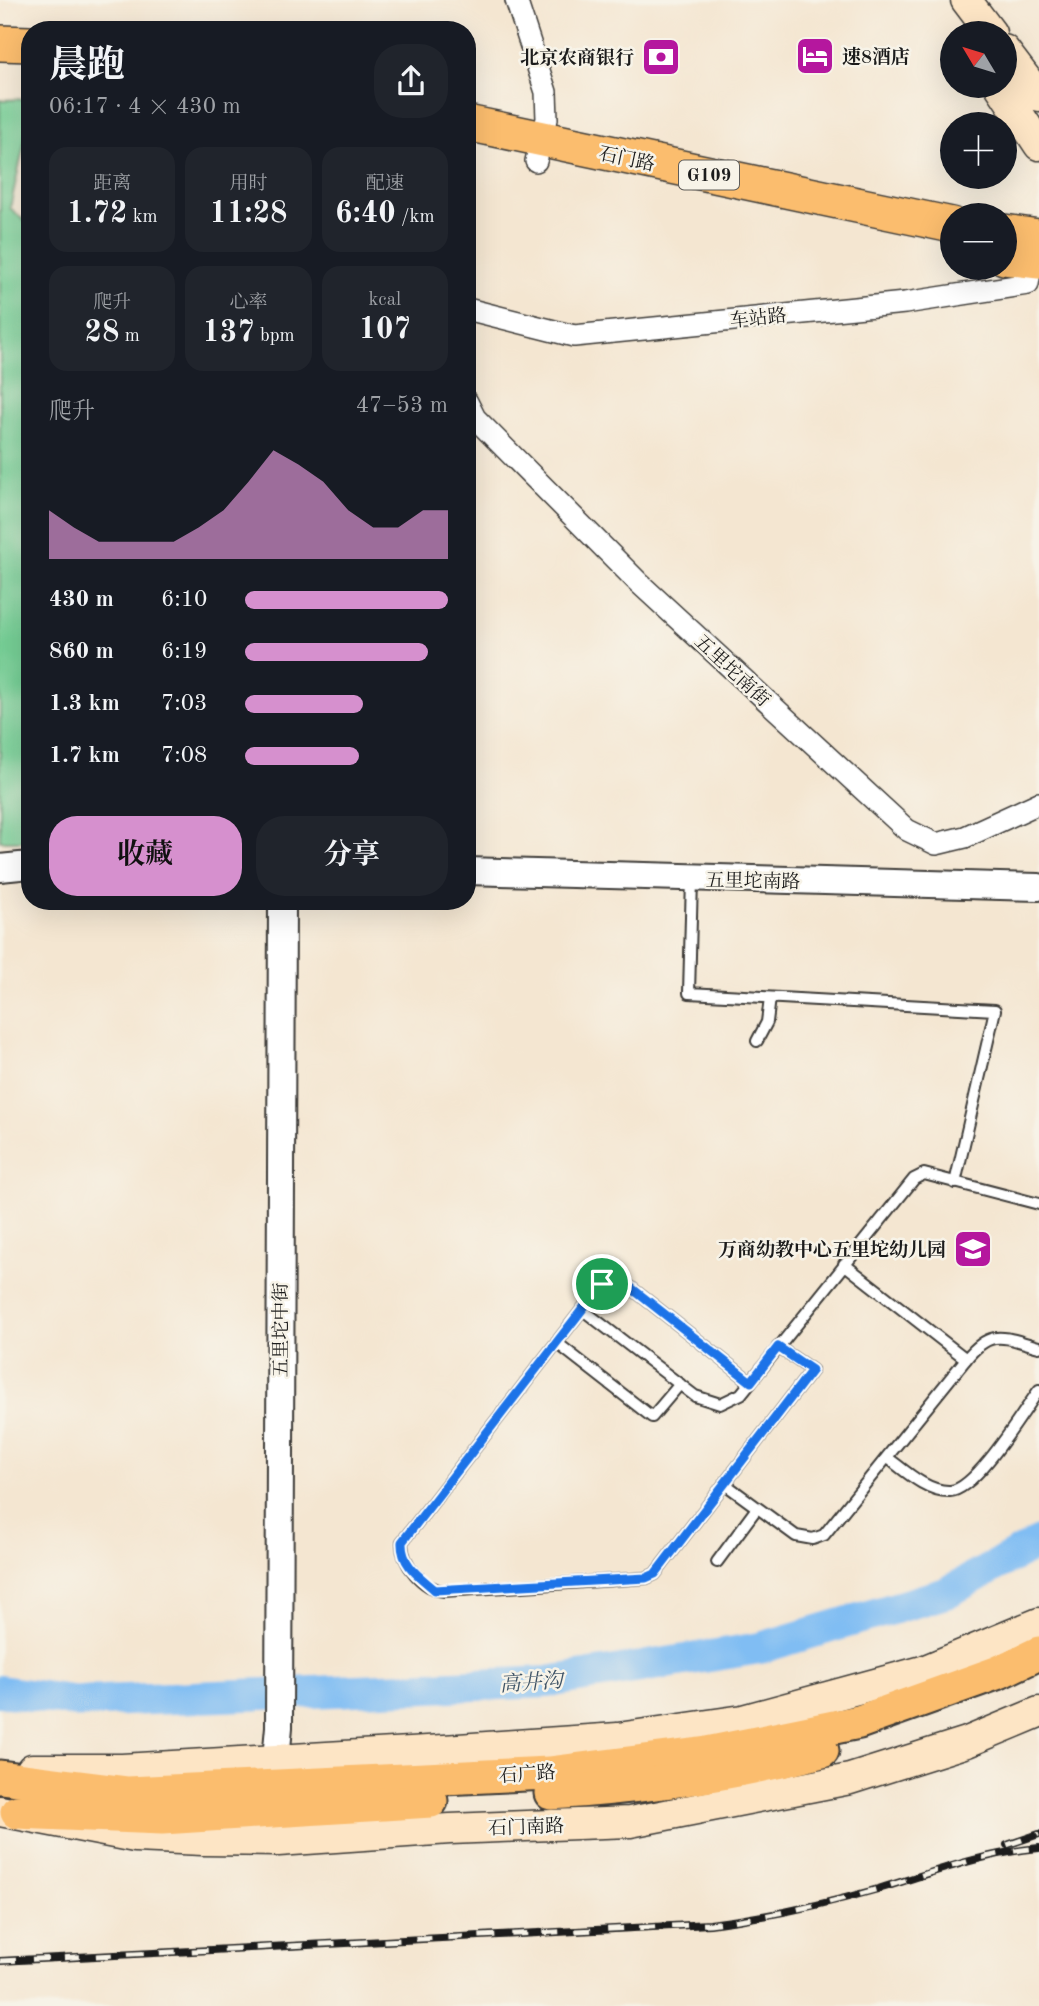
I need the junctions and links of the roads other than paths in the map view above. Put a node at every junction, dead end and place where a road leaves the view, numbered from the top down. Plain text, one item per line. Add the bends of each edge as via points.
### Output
1 (516, 0) edge
2 (943, 0) edge
3 (966, 0) edge
4 (958, 21) edge
5 (982, 21) edge
6 (0, 43) edge
7 (21, 44) edge
8 (0, 66) edge
9 (21, 67) edge
10 (1017, 68) edge
11 (1039, 96) edge
12 (1008, 98) edge
13 (476, 126) edge
14 (1039, 145) edge
15 (476, 147) edge
16 (538, 150) junction
17 (940, 223) edge
18 (940, 245) edge
19 (1029, 254) edge
20 (476, 311) edge
21 (476, 419) edge
22 (1039, 803) edge
23 (21, 866) edge
24 (0, 868) edge
25 (476, 871) edge
26 (692, 879) junction
27 (1039, 887) edge
28 (282, 910) edge
29 (770, 998) junction
30 (757, 1041) dead end
31 (955, 1183) junction
32 (1039, 1204) edge
33 (844, 1264) junction
34 (583, 1310) junction
35 (557, 1343) junction
36 (778, 1347) junction
37 (1039, 1347) edge
38 (966, 1359) junction
39 (751, 1382) junction
40 (680, 1384) junction
41 (1039, 1390) edge
42 (888, 1458) junction
43 (725, 1485) junction
44 (757, 1508) junction
45 (717, 1562) dead end
46 (1039, 1623) edge
47 (1039, 1653) edge
48 (1039, 1676) edge
49 (1039, 1712) edge
50 (276, 1759) junction
51 (0, 1769) edge
52 (0, 1777) edge
53 (9, 1812) edge

1 - 16 street via 546,92 547,119
2 - 4 main road
3 - 5 main road
6 - 7 highway
8 - 9 highway
10 - 11 main road
12 - 14 main road
13 - 16 highway, 石门路 / G109
15 - 16 highway, 石门路 / G109
16 - 17 highway, 石门路 / G109
16 - 18 highway, 石门路 / G109
19 - 20 street, 车站路 via 1028,284 905,303 574,336
21 - 22 street, 五里坨南街 via 639,583 907,830 936,844 965,837
23 - 24 street
25 - 26 street, 五里坨南路
26 - 27 street, 五里坨南路
26 - 29 lane via 689,993
28 - 50 street, 五里坨中街
29 - 30 lane via 767,1022
29 - 31 lane via 995,1010
31 - 32 lane
31 - 33 lane via 924,1174 914,1179
33 - 36 lane
33 - 38 lane
34 - 35 lane
34 - 39 lane via 602,1284 625,1283
34 - 40 lane
35 - 40 lane via 652,1417
35 - 43 lane via 402,1542 401,1553 408,1566 435,1590 646,1578 666,1562
36 - 39 lane
36 - 43 lane via 812,1370
37 - 38 lane via 990,1337 978,1343
38 - 42 lane
39 - 40 lane via 741,1394 720,1404 695,1396
41 - 42 lane via 963,1488 936,1488
42 - 44 lane via 834,1525 813,1539 796,1536
43 - 44 lane
44 - 45 lane
46 - 50 main road via 923,1671 743,1720 618,1738
47 - 52 main road, 石广路 via 859,1722 707,1753 549,1773 128,1793
48 - 53 main road, 石广路 via 970,1707 885,1734 744,1771 626,1788 162,1818
49 - 53 main road, 石门南路 via 967,1742 850,1779 630,1822 203,1840 135,1837
50 - 51 main road via 122,1769

